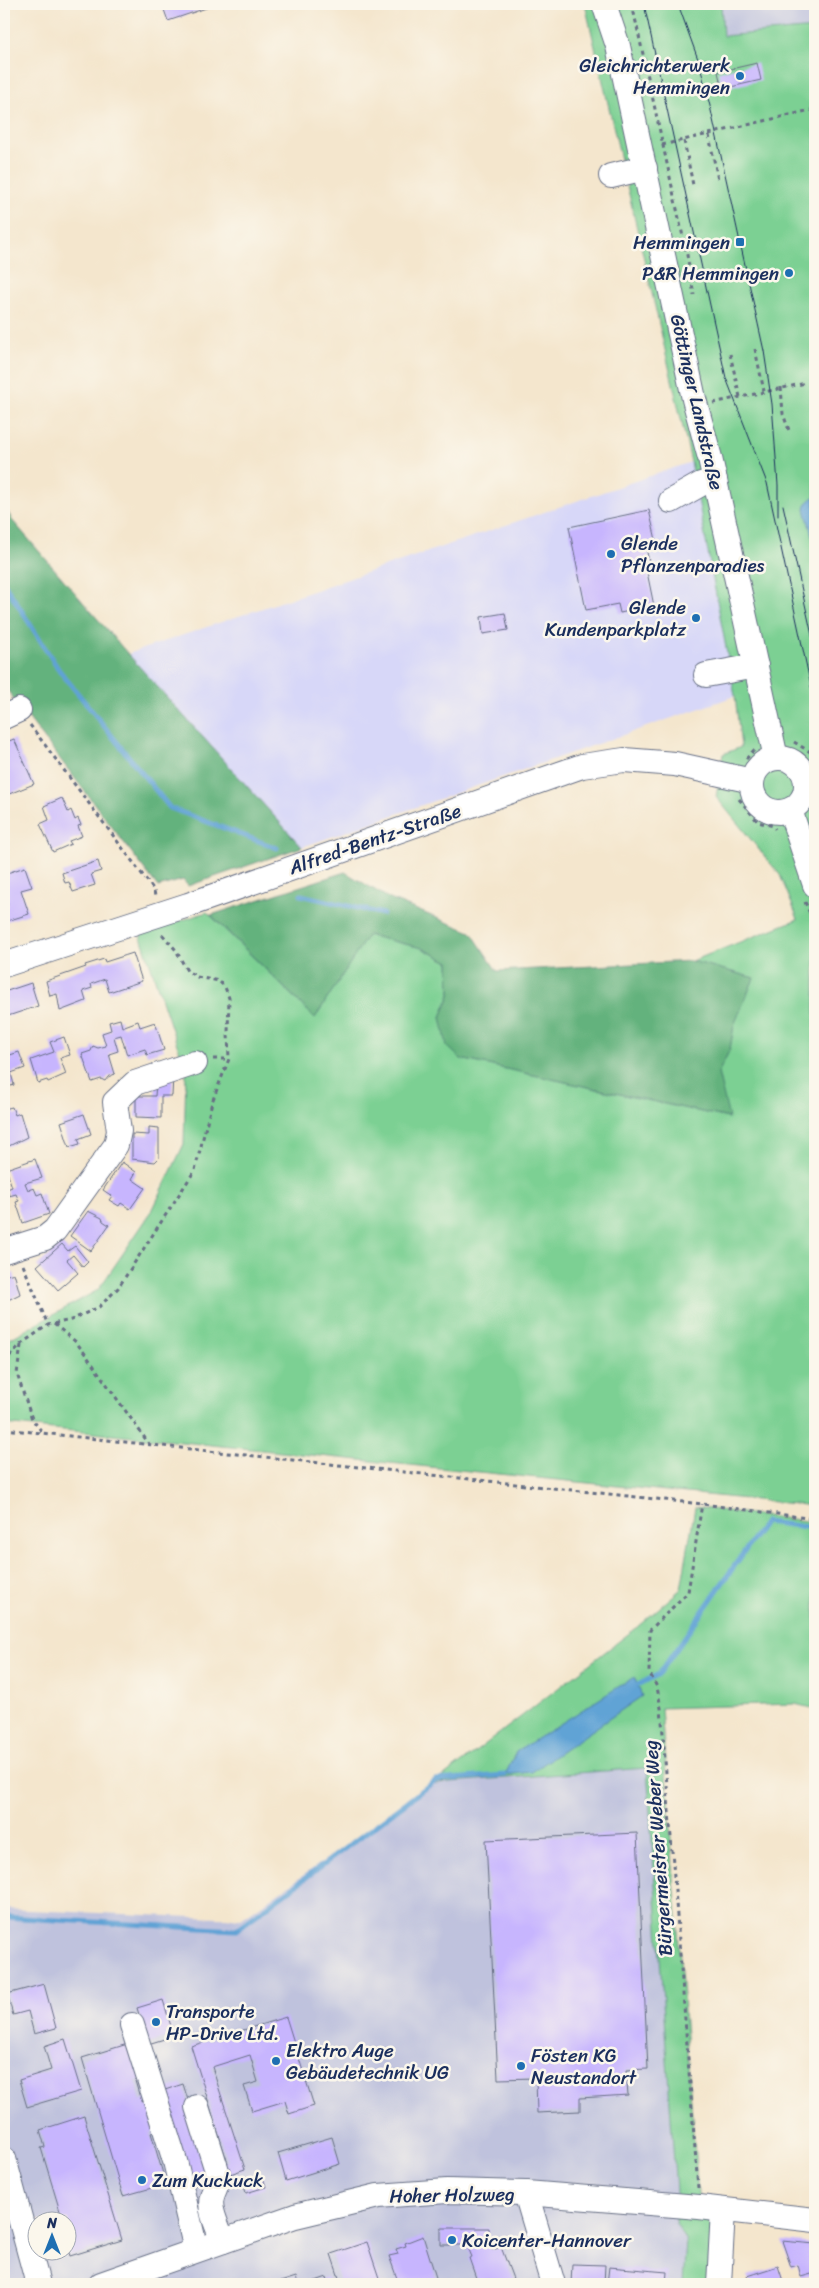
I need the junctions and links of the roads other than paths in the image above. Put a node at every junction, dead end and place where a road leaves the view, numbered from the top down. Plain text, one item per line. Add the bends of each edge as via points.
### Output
1 (604, 4) edge
2 (617, 4) edge
3 (618, 46) junction
4 (650, 154) junction
5 (611, 176) dead end
6 (715, 480) junction
7 (671, 501) dead end
8 (756, 666) junction
9 (706, 675) dead end
10 (776, 758) junction
11 (752, 781) junction
12 (811, 792) edge
13 (790, 810) junction
14 (815, 885) edge
15 (4, 965) edge
16 (195, 1063) dead end
17 (8, 1247) edge
18 (132, 2025) dead end
19 (198, 2107) dead end
20 (4, 2159) edge
21 (526, 2193) junction
22 (722, 2210) junction
23 (815, 2220) edge
24 (224, 2241) junction
25 (196, 2250) junction
26 (130, 2279) edge
27 (38, 2284) edge
28 (101, 2284) edge
29 (552, 2284) edge
30 (719, 2284) edge

1 - 3 street, Göttinger Landstraße
2 - 3 street, Göttinger Landstraße
3 - 4 street, Göttinger Landstraße
4 - 5 street
4 - 6 street, Göttinger Landstraße via 710,407
6 - 7 street
6 - 8 street, Göttinger Landstraße
8 - 9 street
8 - 10 street, Göttinger Landstraße
10 - 11 street via 762,764
10 - 12 street via 800,766
11 - 13 street via 753,793 759,803 779,812
11 - 15 street, Alfred-Bentz-Straße via 666,763 624,760 582,766
12 - 13 street
13 - 14 street
16 - 17 street via 135,1083 115,1102 119,1130 116,1145 54,1230 45,1238
18 - 25 street via 175,2161
19 - 24 street via 218,2174 212,2207
20 - 27 street
21 - 22 street, Hoher Holzweg
21 - 24 street, Hoher Holzweg via 446,2191 378,2196 295,2216
21 - 29 street
22 - 23 street, Hoher Holzweg
22 - 30 street
24 - 25 street, Hoher Holzweg
25 - 26 street, Hoher Holzweg
26 - 28 street, Hoher Holzweg

